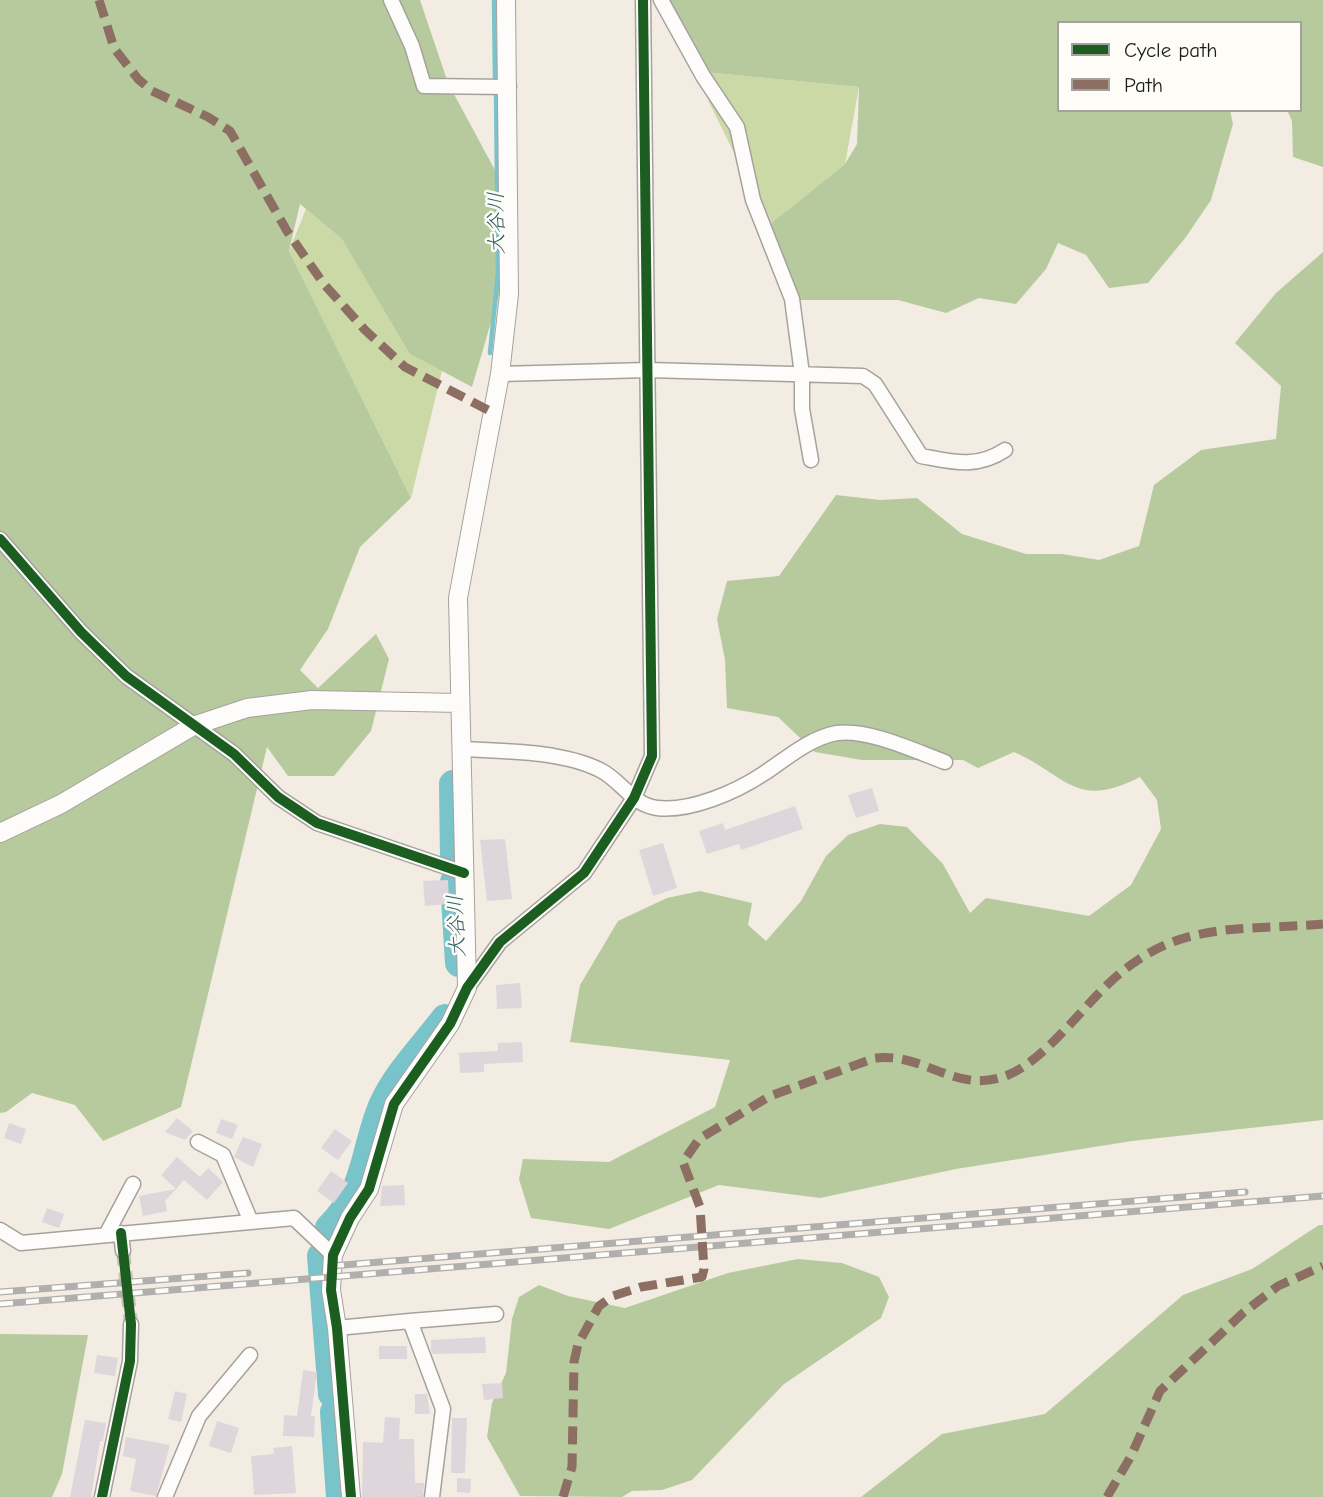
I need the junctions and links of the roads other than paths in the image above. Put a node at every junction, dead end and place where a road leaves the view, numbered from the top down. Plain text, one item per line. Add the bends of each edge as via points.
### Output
1 (391, 0) edge
2 (506, 0) edge
3 (643, 0) edge
4 (661, 0) edge
5 (509, 86) junction
6 (648, 370) junction
7 (500, 374) junction
8 (802, 374) junction
9 (1005, 450) dead end
10 (811, 460) dead end
11 (0, 539) edge
12 (460, 703) junction
13 (194, 726) junction
14 (463, 749) junction
15 (945, 762) dead end
16 (634, 798) junction
17 (0, 833) edge
18 (464, 873) junction
19 (467, 988) junction
20 (198, 1142) dead end
21 (133, 1184) dead end
22 (251, 1222) junction
23 (0, 1230) edge
24 (121, 1233) junction
25 (106, 1235) junction
26 (122, 1251) tunnel mouth
27 (333, 1255) junction
28 (496, 1314) dead end
29 (410, 1321) junction
30 (131, 1324) tunnel mouth
31 (337, 1328) junction
32 (250, 1355) dead end
33 (102, 1497) edge
34 (165, 1497) edge
35 (351, 1497) edge
36 (432, 1497) edge

1 - 5 street via 424,86
2 - 5 street
3 - 6 street
4 - 8 street via 737,127 753,200 792,299
5 - 7 street via 509,294
6 - 7 street
6 - 8 street
6 - 16 street via 652,756
7 - 12 street via 458,598
8 - 9 street via 863,376 876,384 921,456 966,465 989,461
8 - 10 street via 802,409
11 - 13 street via 126,676
12 - 13 street via 312,700 247,708
12 - 14 street
13 - 17 street via 61,804
13 - 18 street via 234,754 278,797 317,822
14 - 16 street via 524,752 601,770
14 - 18 street
15 - 16 street via 883,739 838,733 807,744 759,776 711,798 658,808
16 - 19 street via 584,873 500,942
18 - 19 street
19 - 27 street via 450,1024 394,1104 369,1189
20 - 22 street via 223,1155
21 - 25 street
22 - 24 street
22 - 27 street via 294,1218
23 - 25 street via 20,1243
24 - 25 street
24 - 26 street
27 - 31 street via 331,1290
28 - 29 street
29 - 31 street
29 - 36 street via 443,1409
30 - 33 street via 130,1361
31 - 35 street
32 - 34 street via 199,1416

